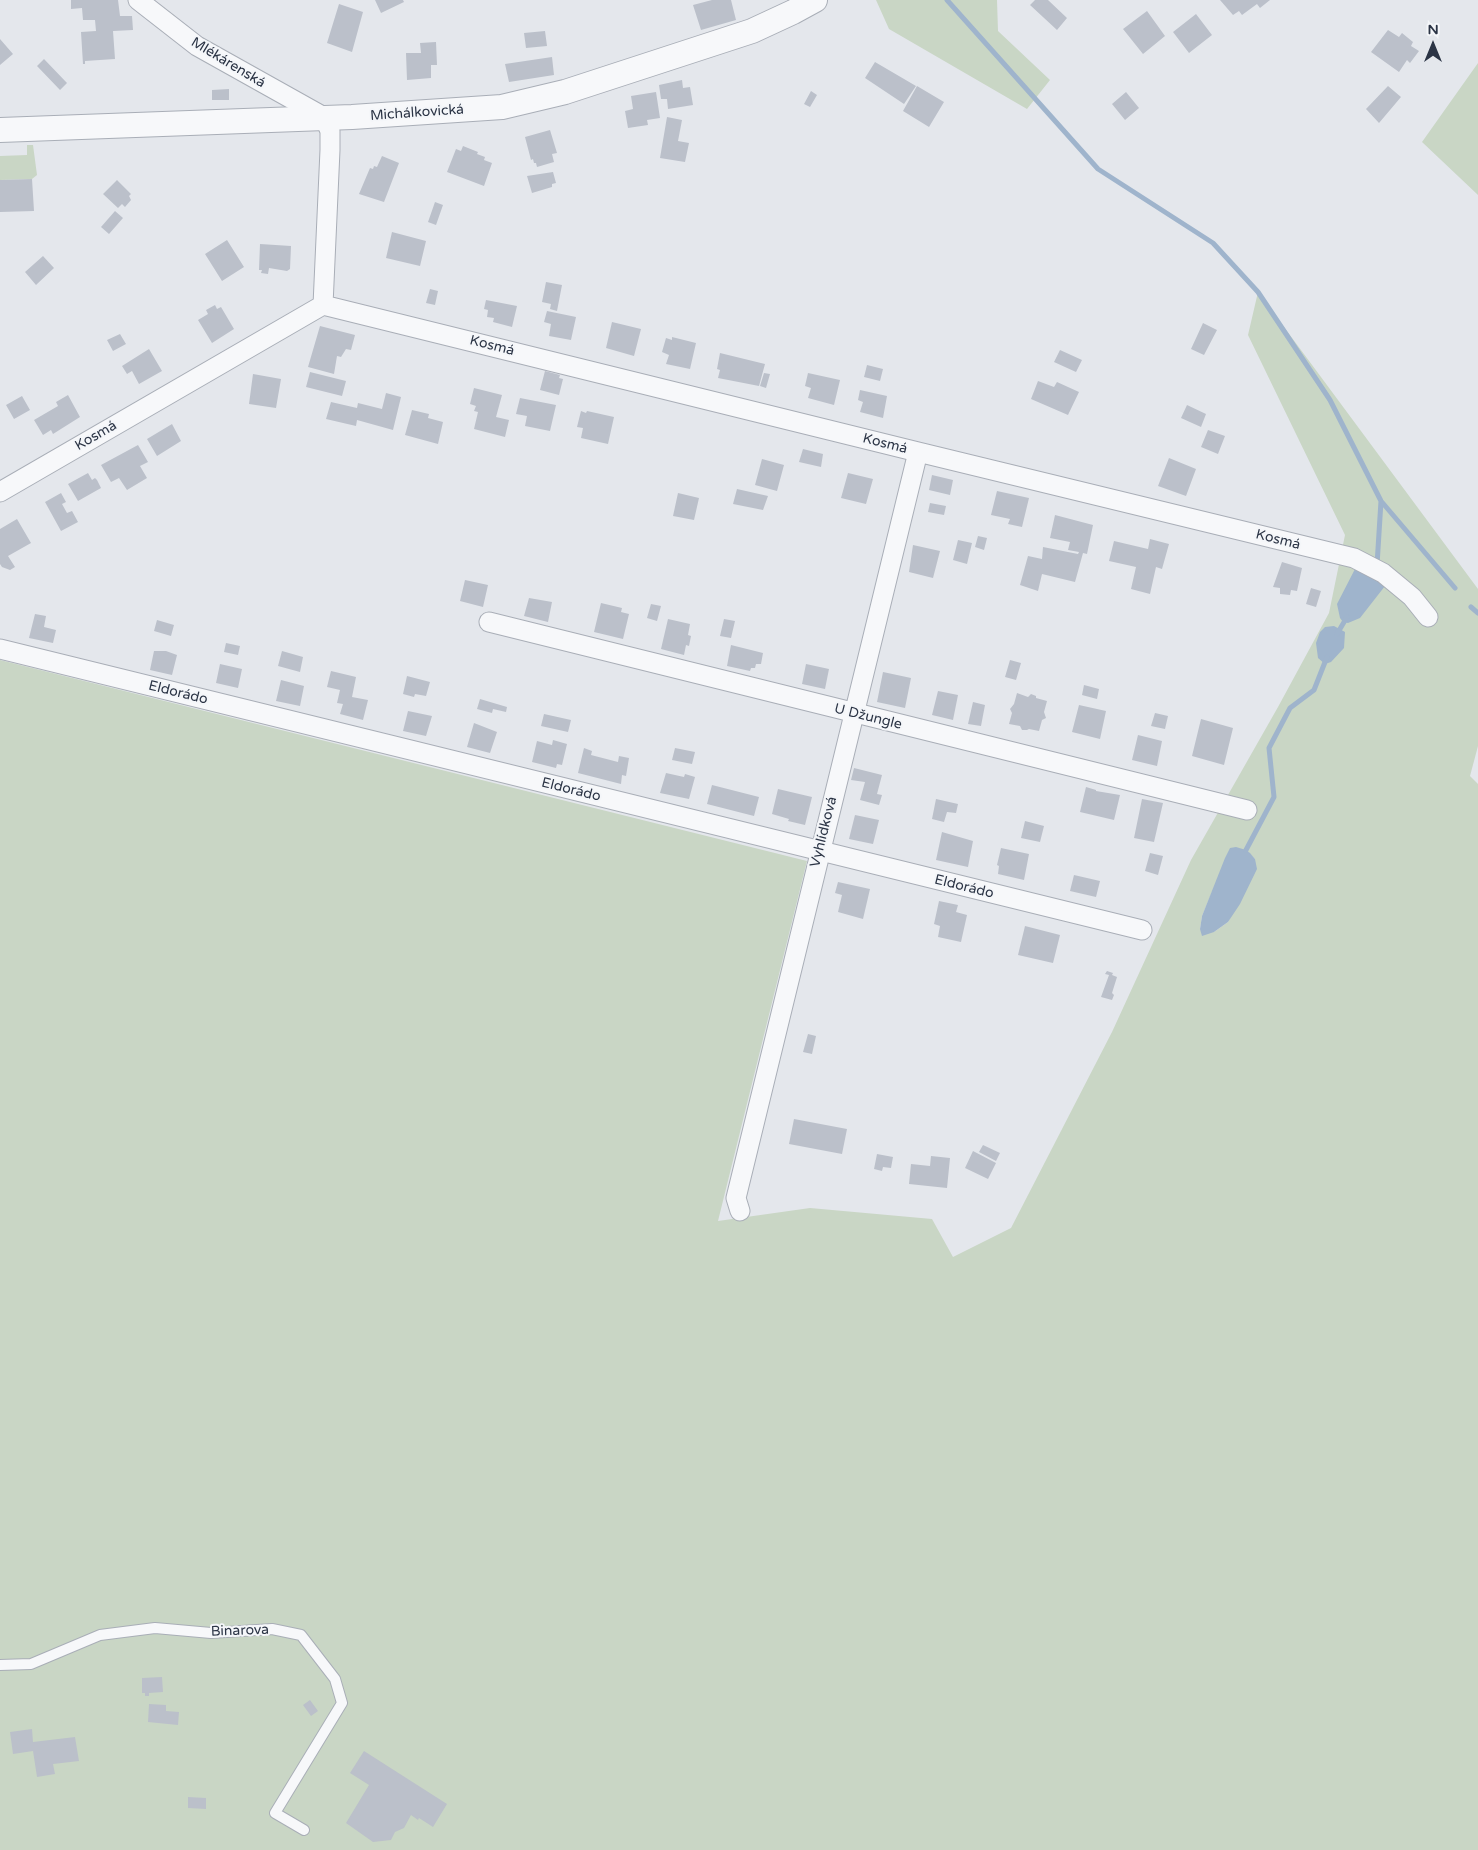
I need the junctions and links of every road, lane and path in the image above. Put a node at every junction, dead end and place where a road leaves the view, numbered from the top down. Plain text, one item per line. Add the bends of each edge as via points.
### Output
1 (138, 0) edge
2 (815, 0) edge
3 (324, 117) junction
4 (0, 130) edge
5 (323, 305) junction
6 (918, 452) junction
7 (0, 492) edge
8 (1428, 617) dead end
9 (489, 622) dead end
10 (0, 649) edge
11 (853, 714) junction
12 (1247, 810) dead end
13 (819, 852) junction
14 (1142, 930) dead end
15 (740, 1210) dead end
16 (0, 1666) edge
17 (304, 1830) dead end

1 - 3 street, Mlékárenská via 198,46
2 - 3 street, Michálkovická via 752,31 565,92 502,107
3 - 4 street, Michálkovická
3 - 5 street via 330,131 330,150
5 - 6 street, Kosmá
5 - 7 street, Kosmá
6 - 8 street, Kosmá via 1354,558 1383,573 1412,597
6 - 11 street, Vyhlídková
9 - 11 street, U Džungle
10 - 13 street, Eldorádo
11 - 12 street, U Džungle
11 - 13 street, Vyhlídková
13 - 14 street, Eldorádo
13 - 15 street, Vyhlídková via 736,1198
16 - 17 lane, Binarova via 32,1664 100,1635 155,1628 211,1633 272,1629 302,1635 335,1679 342,1702 275,1813

